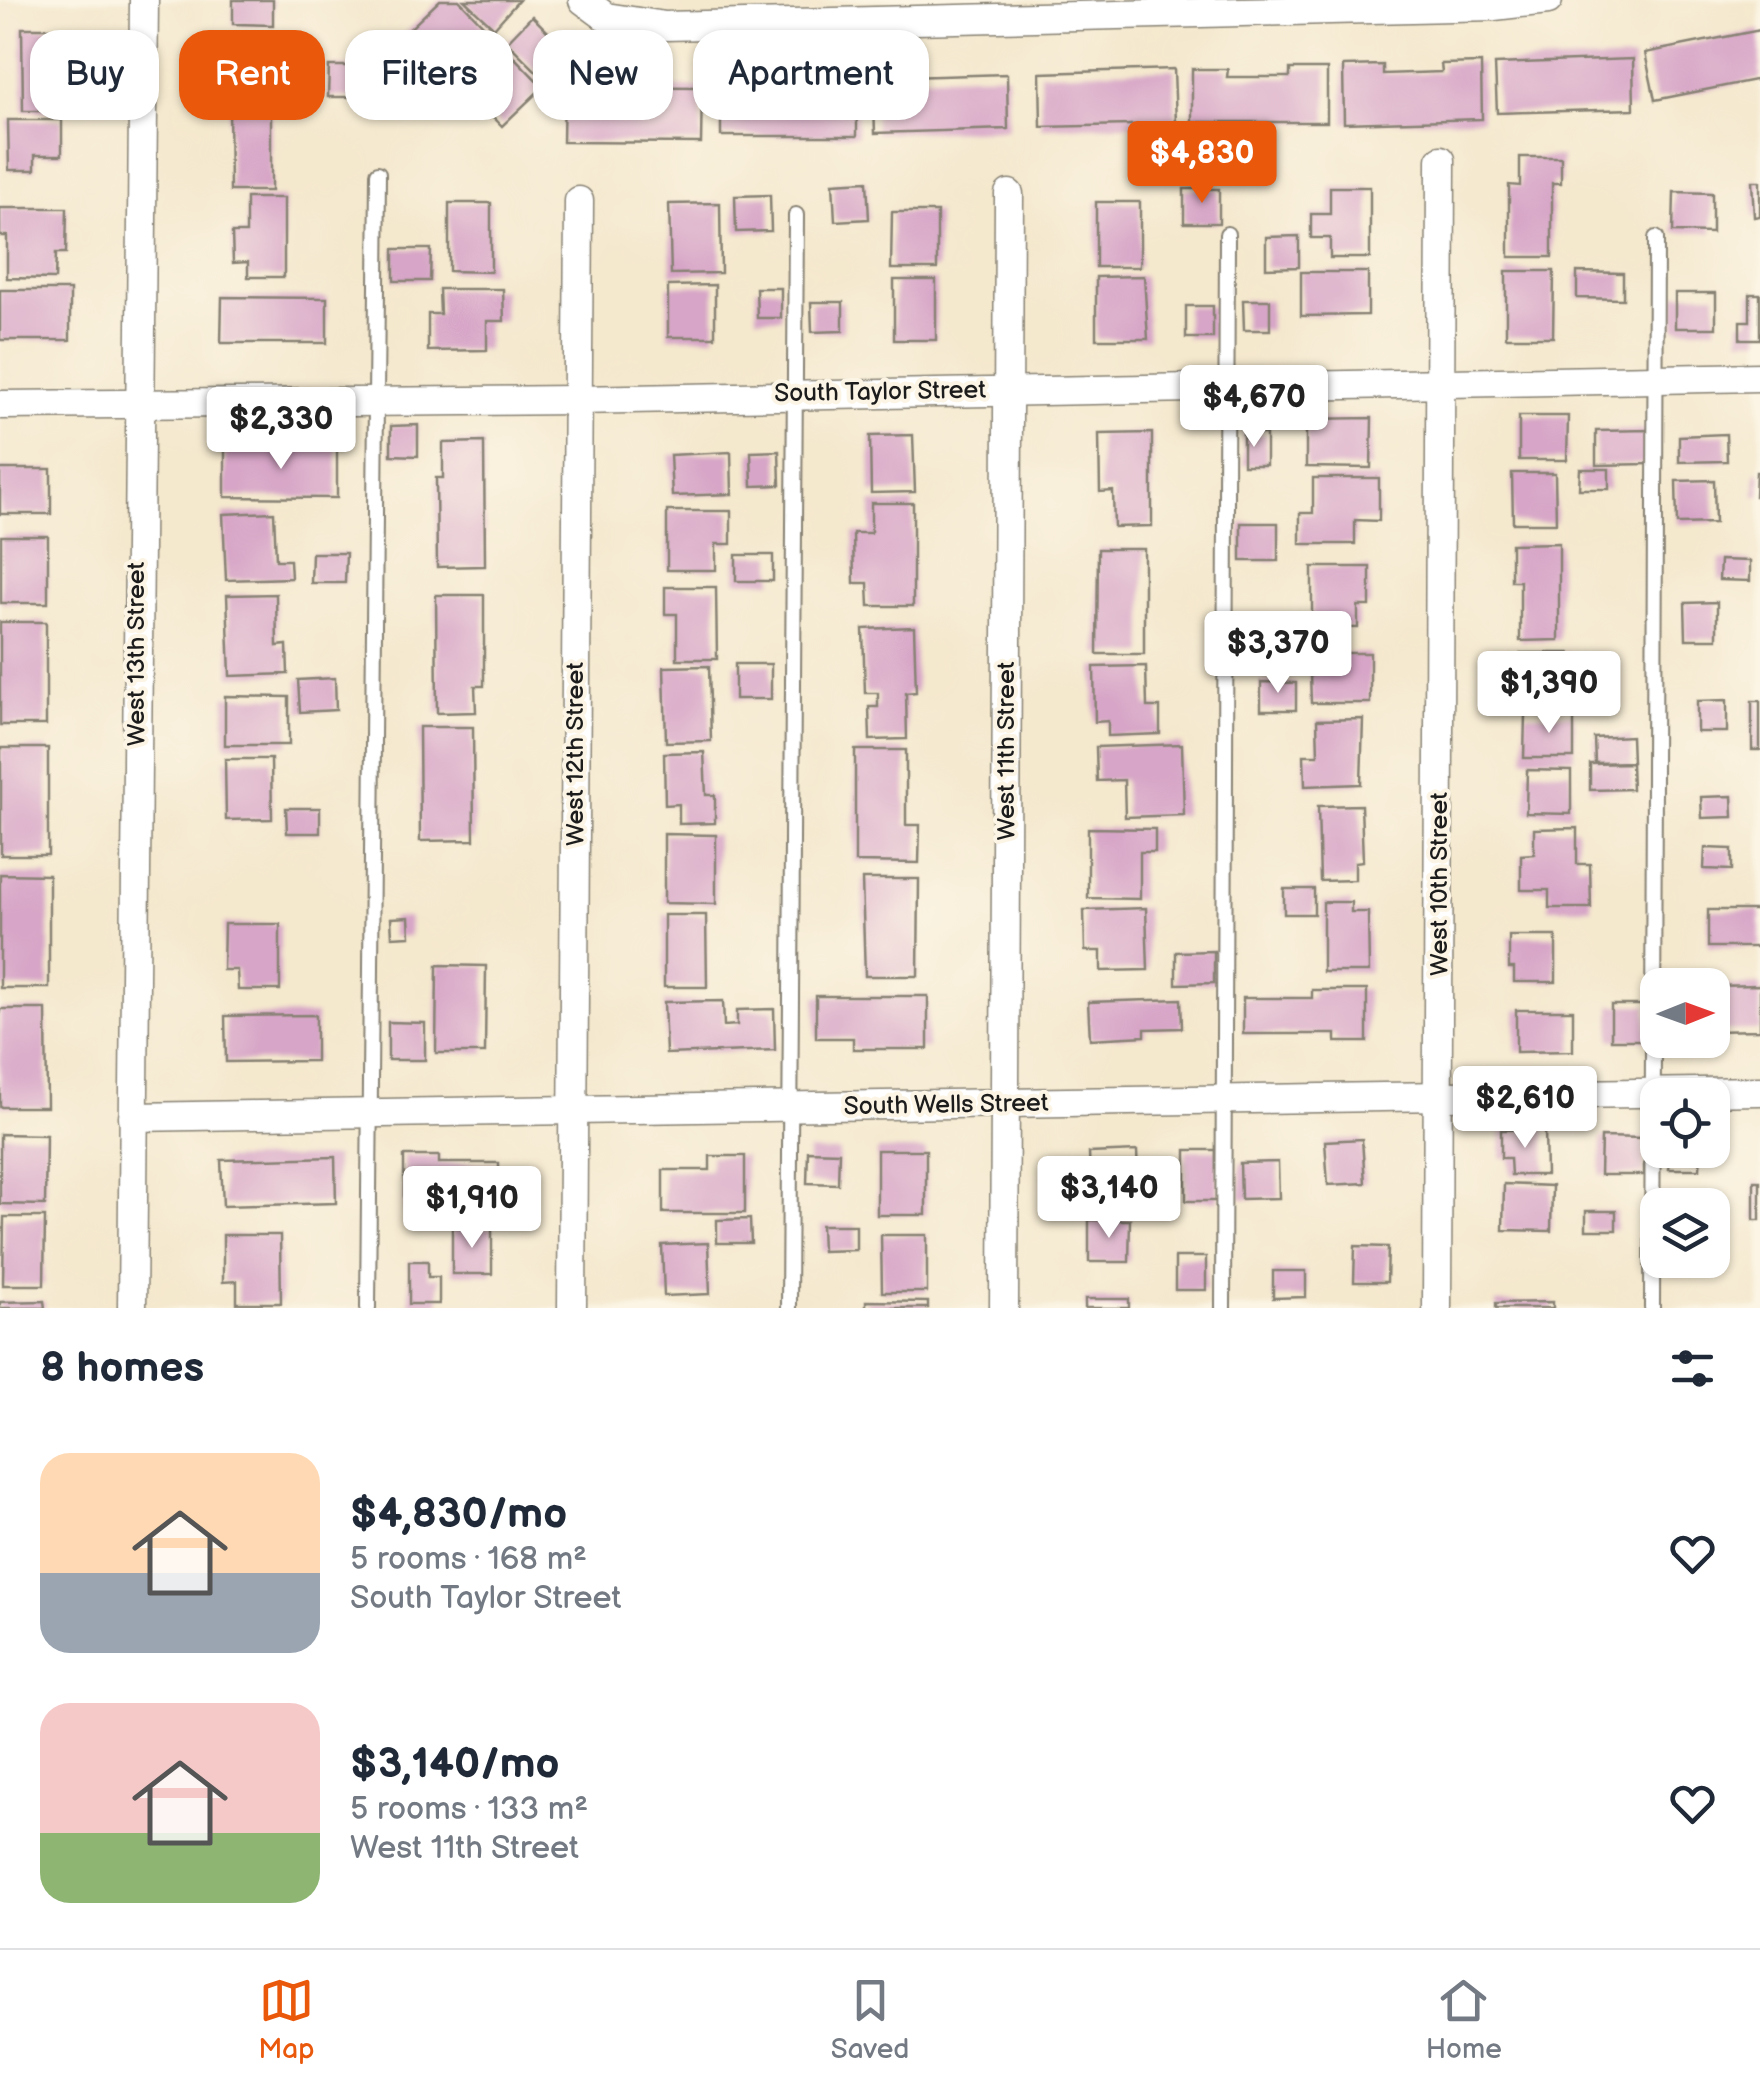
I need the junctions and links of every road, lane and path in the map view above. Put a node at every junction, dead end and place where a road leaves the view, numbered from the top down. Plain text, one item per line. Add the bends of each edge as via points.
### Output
1 (144, 0) edge
2 (583, 0) edge
3 (1548, 0) edge
4 (1441, 160) dead end
5 (378, 172) dead end
6 (1009, 194) dead end
7 (579, 201) dead end
8 (796, 215) dead end
9 (1228, 234) dead end
10 (1656, 238) dead end
11 (1760, 377) edge
12 (1656, 379) junction
13 (1441, 383) junction
14 (1227, 387) junction
15 (1008, 390) junction
16 (794, 394) junction
17 (576, 400) junction
18 (374, 401) junction
19 (138, 403) junction
20 (0, 405) edge
21 (1653, 1078) edge
22 (1760, 1091) edge
23 (1730, 1092) edge
24 (1640, 1093) edge
25 (1438, 1099) junction
26 (1225, 1102) junction
27 (1004, 1104) junction
28 (790, 1106) junction
29 (572, 1112) junction
30 (370, 1114) junction
31 (133, 1117) junction
32 (1653, 1168) edge
33 (132, 1308) edge
34 (368, 1308) edge
35 (572, 1308) edge
36 (789, 1308) edge
37 (1004, 1308) edge
38 (1223, 1308) edge
39 (1437, 1308) edge
40 (1652, 1308) edge

1 - 19 street, West 13th Street
2 - 3 street via 606,18 665,26
4 - 13 street, West 10th Street
5 - 18 lane
6 - 15 street, West 11th Street
7 - 17 street, West 12th Street
8 - 16 lane
9 - 14 lane
10 - 12 lane
11 - 12 street, South Taylor Street
12 - 13 street, South Taylor Street
12 - 21 lane
13 - 14 street, South Taylor Street
13 - 25 street, West 10th Street
14 - 15 street, South Taylor Street
14 - 26 lane
15 - 16 street, South Taylor Street
15 - 27 street, West 11th Street
16 - 17 street, South Taylor Street
16 - 28 lane
17 - 18 street, South Taylor Street
17 - 29 street, West 12th Street
18 - 19 street, South Taylor Street
18 - 30 lane
19 - 20 street, South Taylor Street
19 - 31 street, West 13th Street
22 - 23 street, South Wells Street
24 - 25 street, South Wells Street
25 - 26 street, South Wells Street
25 - 39 street, West 10th Street
26 - 27 street, South Wells Street
26 - 38 lane
27 - 28 street, South Wells Street
27 - 37 street, West 11th Street
28 - 29 street, South Wells Street
28 - 36 lane
29 - 30 street, South Wells Street
29 - 35 street, West 12th Street
30 - 31 street, South Wells Street
30 - 34 lane
31 - 33 street, West 13th Street
32 - 40 lane

